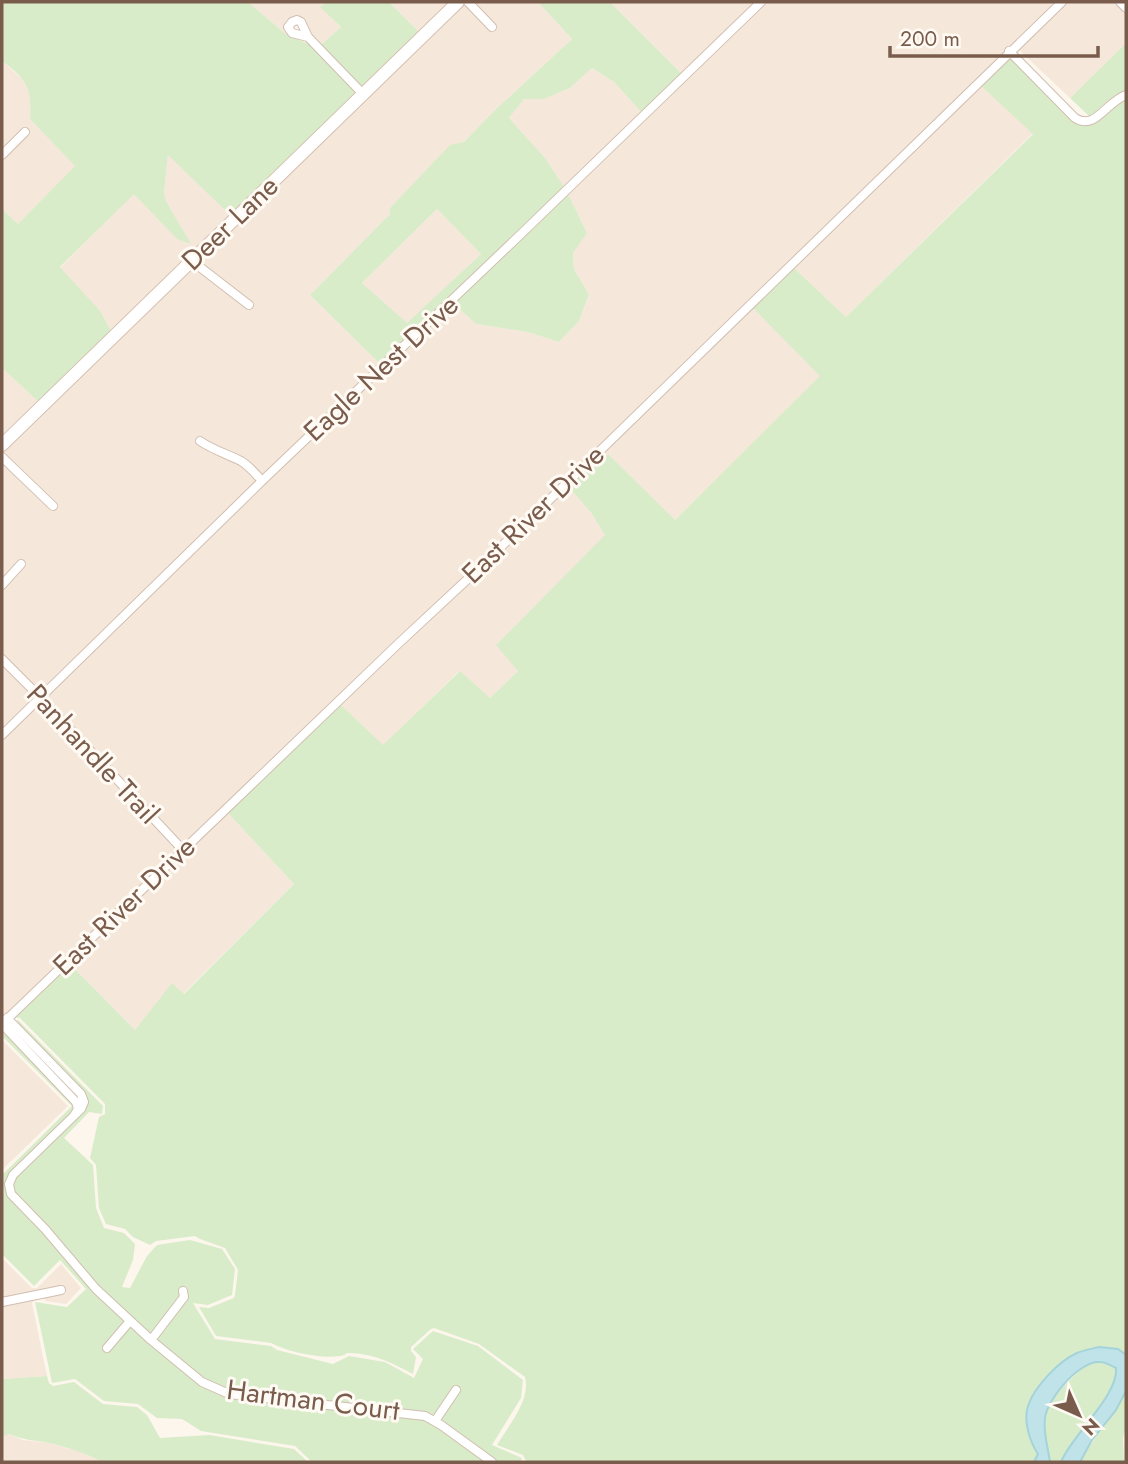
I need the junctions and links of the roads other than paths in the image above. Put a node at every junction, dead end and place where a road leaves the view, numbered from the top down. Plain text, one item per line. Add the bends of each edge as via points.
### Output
1 (458, 2) edge
2 (468, 2) edge
3 (761, 2) edge
4 (1062, 2) edge
5 (1120, 2) edge
6 (1126, 8) edge
7 (492, 27) dead end
8 (308, 37) dead end
9 (1009, 51) junction
10 (363, 94) junction
11 (1126, 95) edge
12 (25, 132) dead end
13 (2, 155) edge
14 (192, 261) junction
15 (249, 305) dead end
16 (200, 441) dead end
17 (2, 445) edge
18 (2, 457) edge
19 (262, 481) junction
20 (53, 506) dead end
21 (21, 564) dead end
22 (2, 585) edge
23 (2, 659) edge
24 (40, 697) junction
25 (2, 736) edge
26 (183, 849) junction
27 (5, 1021) edge
28 (61, 1290) dead end
29 (183, 1291) dead end
30 (2, 1302) edge
31 (130, 1321) junction
32 (151, 1340) junction
33 (107, 1348) dead end
34 (456, 1390) dead end
35 (435, 1421) junction
36 (492, 1462) edge

1 - 10 street, Deer Lane
2 - 7 street
3 - 19 street, Eagle Nest Drive
4 - 9 street, East River Drive
5 - 6 street
8 - 10 street
9 - 11 street via 1080,122 1094,120
9 - 26 street, East River Drive via 471,576
10 - 14 street, Deer Lane
12 - 13 street
14 - 15 street
14 - 17 street, Deer Lane
16 - 19 street via 242,462
18 - 20 street
19 - 24 street, Eagle Nest Drive
21 - 22 street
23 - 24 street, Panhandle Trail
24 - 25 street, Eagle Nest Drive
24 - 26 street, Panhandle Trail
26 - 27 street, East River Drive
27 - 31 street, Hartman Court via 84,1102 13,1175 9,1189
28 - 30 street
29 - 32 street via 184,1297
31 - 32 street, Hartman Court
31 - 33 street
32 - 35 street, Hartman Court via 202,1382 229,1394 413,1413
34 - 35 street
35 - 36 street, Hartman Court

